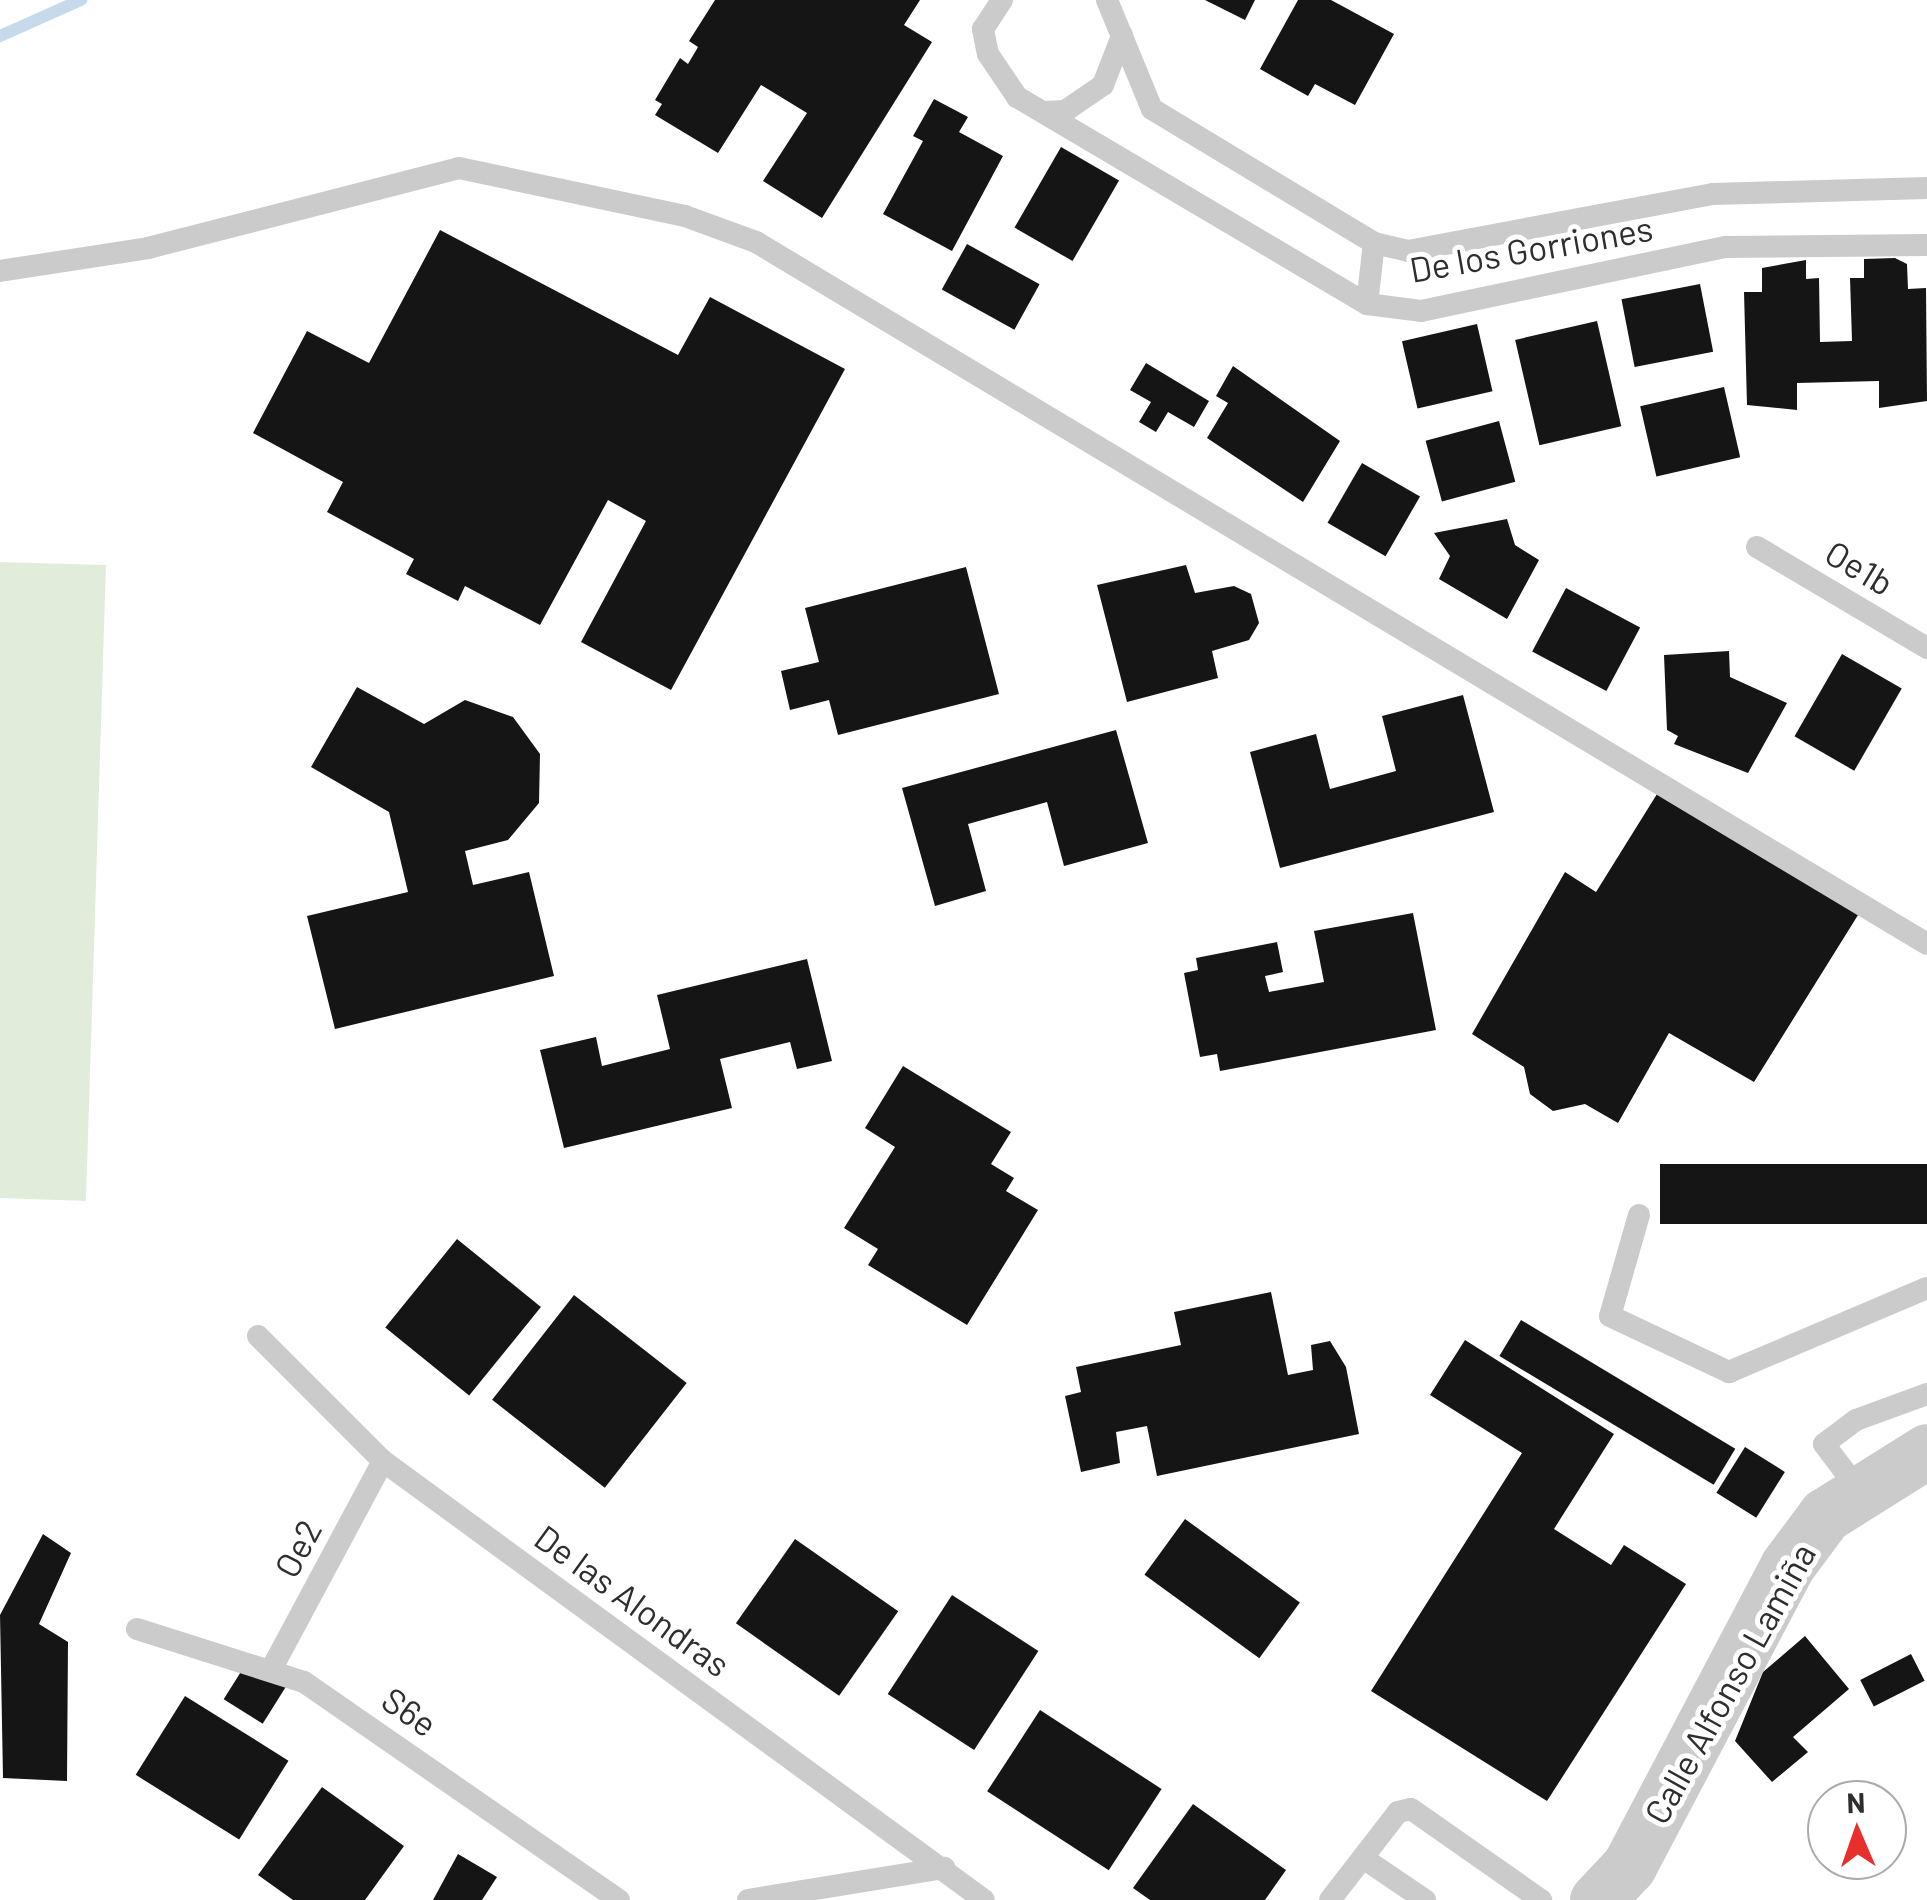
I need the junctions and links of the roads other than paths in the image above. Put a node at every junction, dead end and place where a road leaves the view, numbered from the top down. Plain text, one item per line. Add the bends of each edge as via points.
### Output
1 (1002, 0) edge
2 (1106, 0) edge
3 (1122, 36) junction
4 (1044, 112) junction
5 (1927, 188) edge
6 (1374, 243) junction
7 (1927, 244) edge
8 (0, 270) edge
9 (1367, 304) junction
10 (1757, 547) dead end
11 (1927, 648) edge
12 (1927, 944) edge
13 (1639, 1215) dead end
14 (1927, 1288) edge
15 (258, 1336) dead end
16 (1927, 1394) edge
17 (1927, 1450) edge
18 (383, 1460) junction
19 (1858, 1489) junction
20 (137, 1629) dead end
21 (272, 1668) junction
22 (1363, 1858) junction
23 (944, 1868) junction
24 (620, 1900) edge
25 (748, 1900) edge
26 (984, 1900) edge
27 (1330, 1900) edge
28 (1425, 1900) edge
29 (1540, 1900) edge
30 (1597, 1900) edge

1 - 4 lane, De los Gorriones via 983,29 988,54 1017,97
2 - 3 lane, De los Gorriones
3 - 4 lane via 1103,85 1065,111
3 - 6 lane, De los Gorriones via 1152,110
4 - 9 lane, De los Gorriones
5 - 6 lane, De los Gorriones via 1714,194 1408,251
6 - 9 lane
7 - 9 lane, De los Gorriones via 1726,247 1421,311
8 - 12 lane via 148,248 458,168 685,216 756,242
10 - 11 lane, Oe1b
13 - 14 lane via 1610,1316 1729,1372
15 - 18 lane, De las Alondras
16 - 19 lane via 1856,1420 1824,1444
17 - 19 street, Calle Alfonso Lamiña
18 - 21 lane, Oe2
18 - 23 lane, De las Alondras
19 - 30 street, Calle Alfonso Lamiña via 1825,1515 1787,1566 1629,1866
20 - 21 lane, S6e
21 - 24 lane, S6e via 333,1700
22 - 27 lane
22 - 28 lane
22 - 29 lane via 1411,1809
23 - 25 lane
23 - 26 lane, De las Alondras

